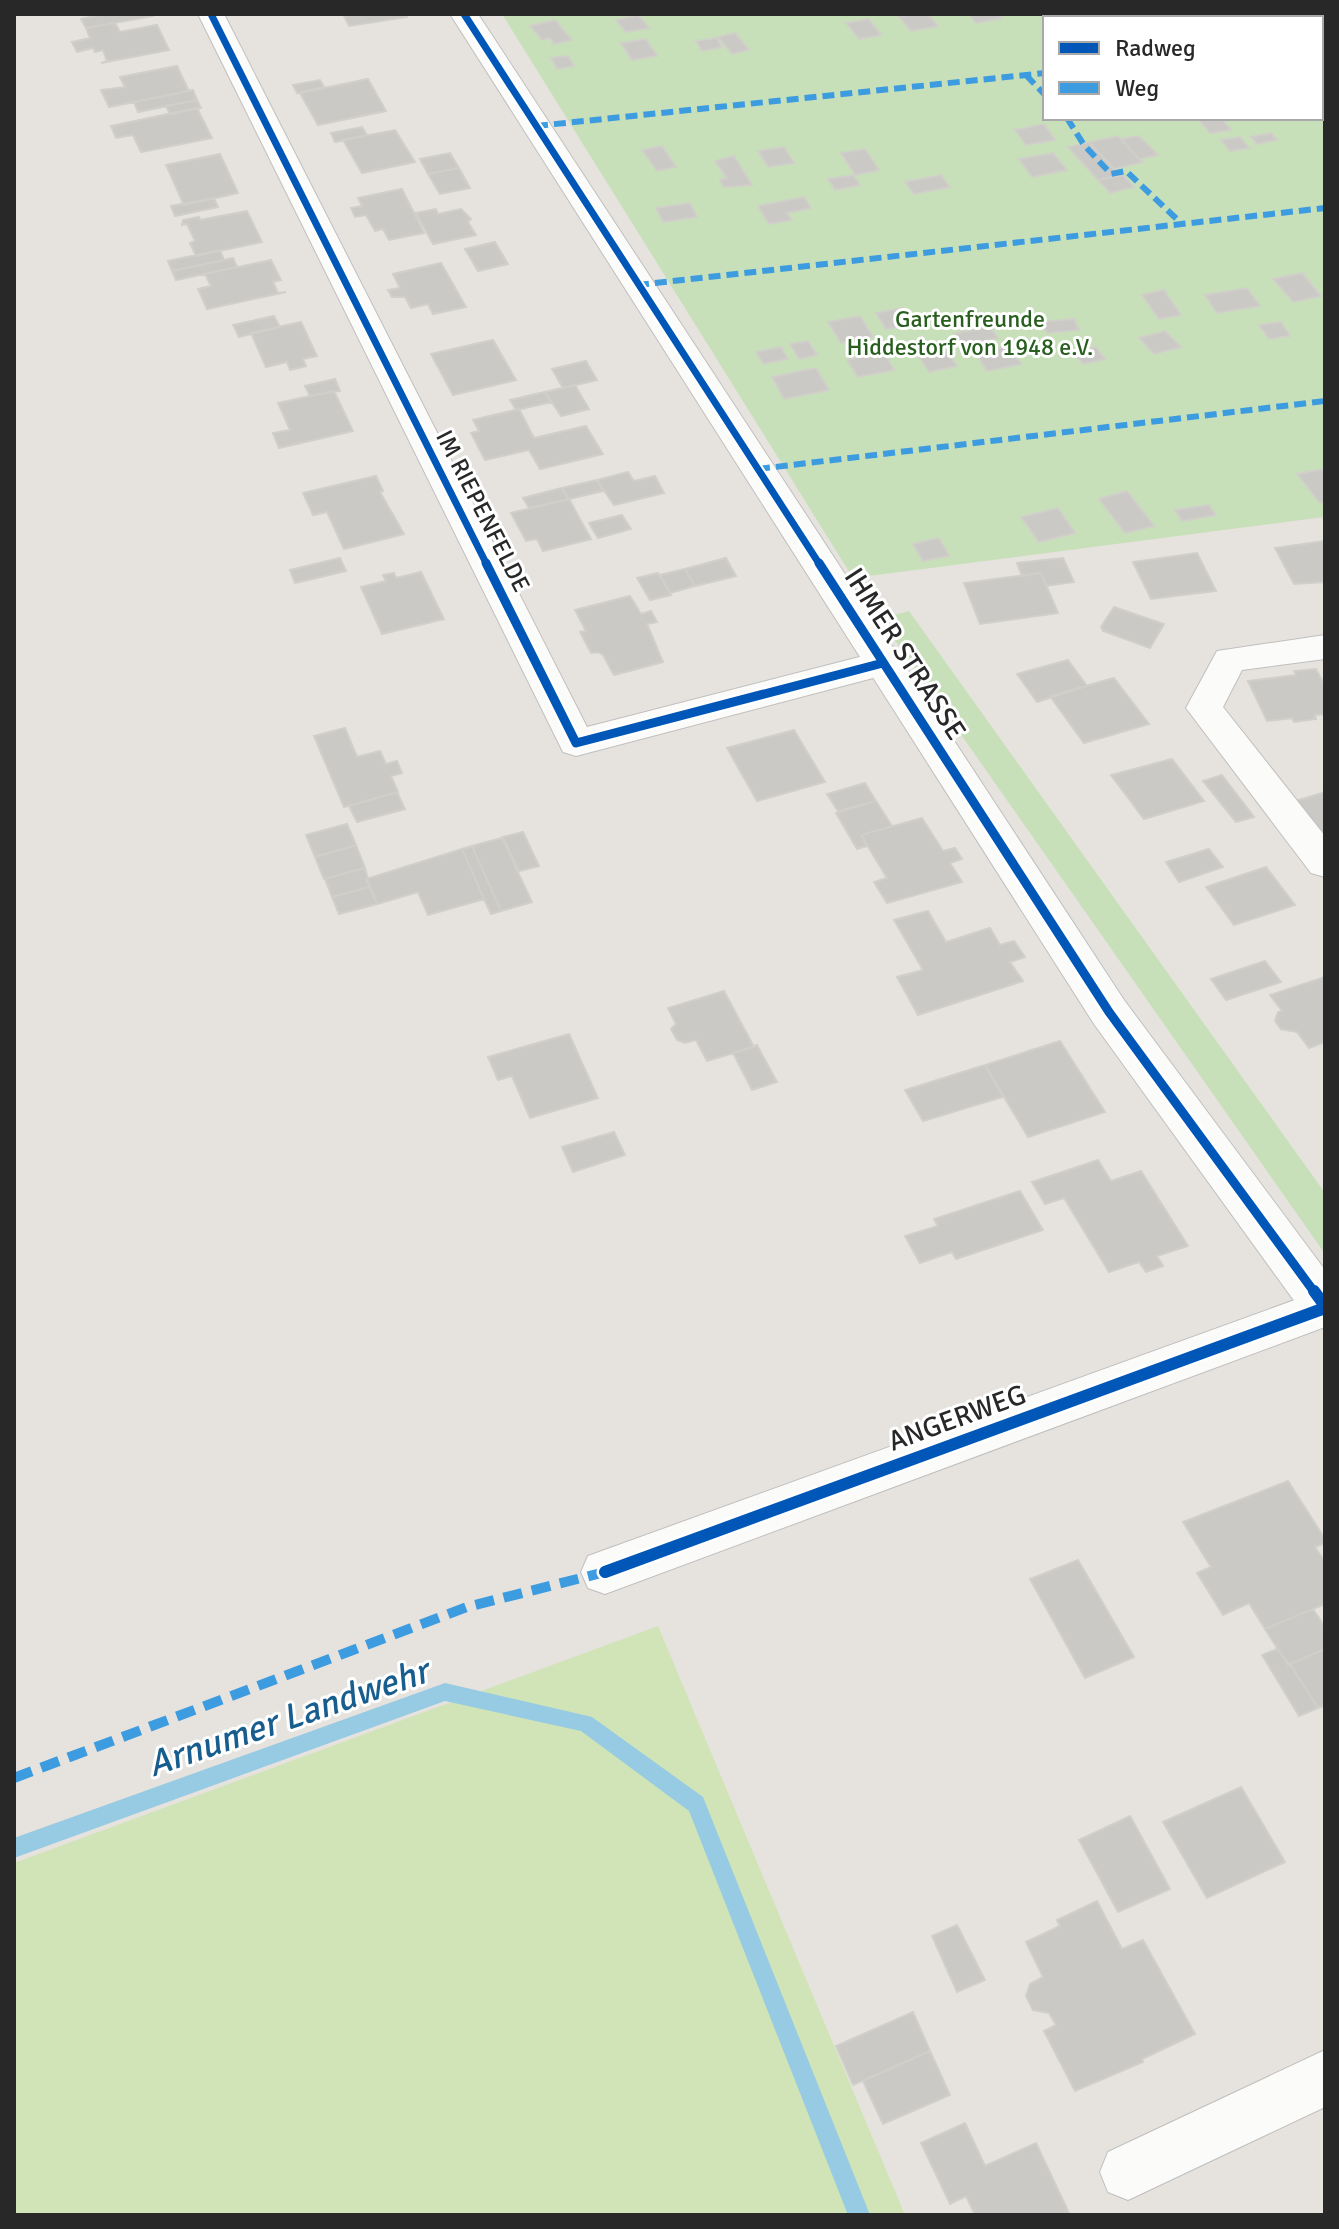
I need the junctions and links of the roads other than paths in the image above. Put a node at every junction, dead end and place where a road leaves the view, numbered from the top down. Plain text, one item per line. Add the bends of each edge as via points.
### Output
1 (211, 14) edge
2 (464, 14) edge
3 (1325, 647) edge
4 (883, 663) junction
5 (1325, 863) edge
6 (1325, 1307) edge
7 (605, 1572) dead end
8 (1325, 2078) edge
9 (1128, 2172) dead end

1 - 4 street, IM RIEPENFELDE via 576,743
2 - 4 street, IHMER STRASSE
3 - 5 street via 1230,660 1204,708
4 - 6 street, IHMER STRASSE via 1109,1012
6 - 7 street, ANGERWEG
8 - 9 street

